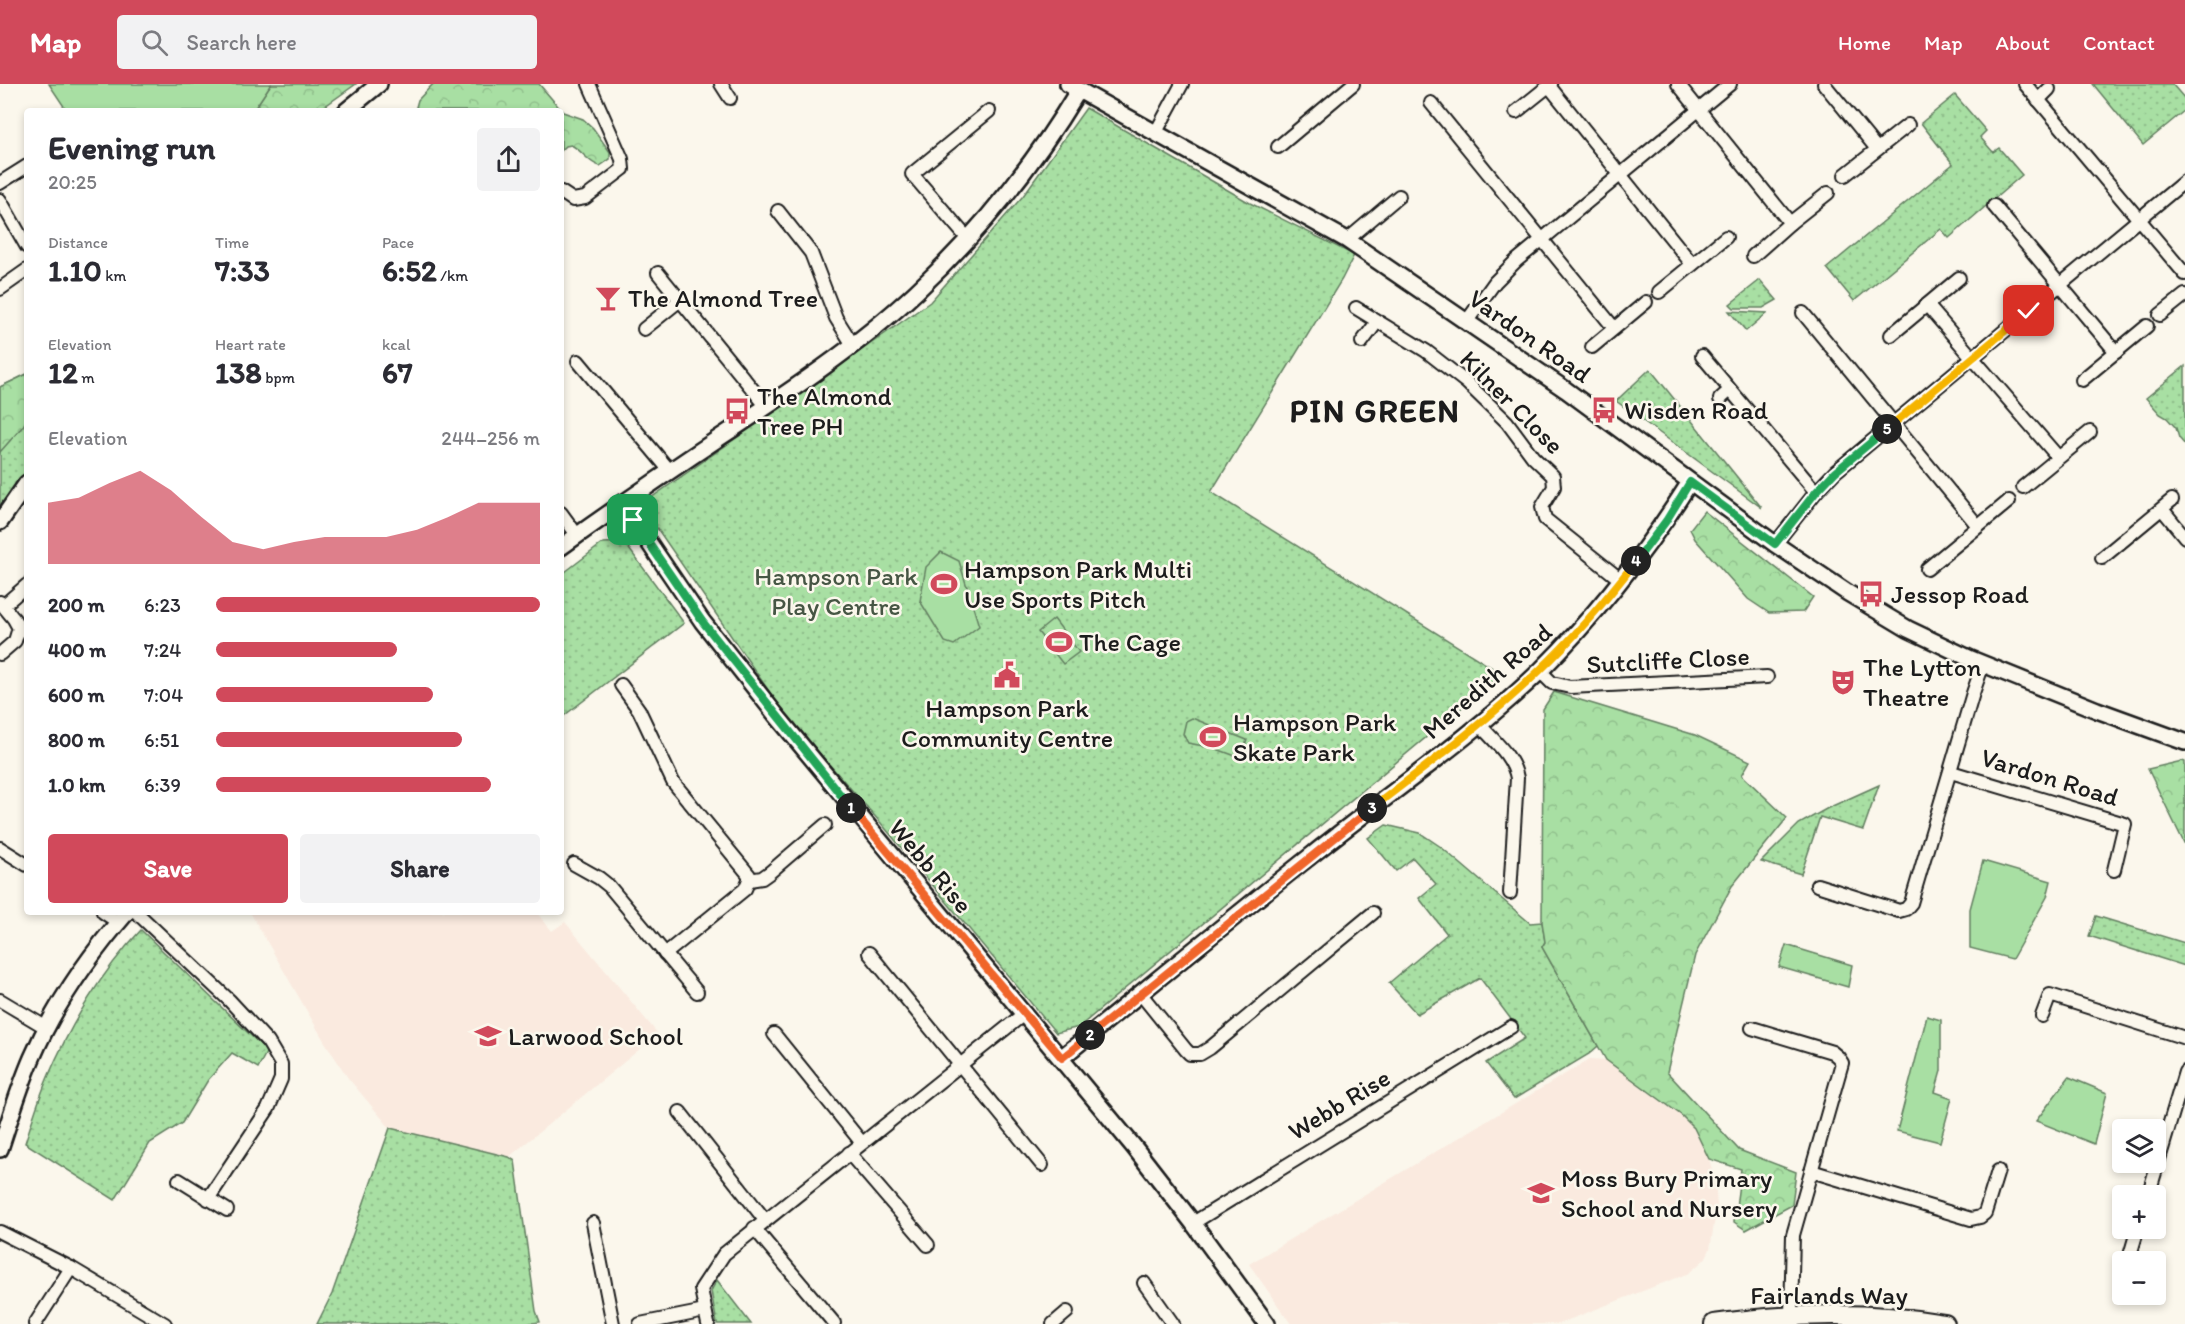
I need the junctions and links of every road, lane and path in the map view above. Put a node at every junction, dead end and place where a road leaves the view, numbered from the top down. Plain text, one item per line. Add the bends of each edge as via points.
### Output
1 (379, 84) edge
2 (589, 84) edge
3 (721, 84) edge
4 (1182, 84) edge
5 (1678, 84) edge
6 (1730, 84) edge
7 (1824, 84) edge
8 (2025, 84) edge
9 (1350, 85) edge
10 (1550, 85) edge
11 (1073, 87) edge
12 (2049, 89) dead end
13 (729, 98) dead end
14 (2038, 100) junction
15 (1431, 103) dead end
16 (350, 108) edge
17 (1699, 110) junction
18 (989, 111) dead end
19 (1516, 112) dead end
20 (1908, 125) dead end
21 (1155, 134) junction
22 (1278, 147) dead end
23 (1877, 149) junction
24 (24, 168) edge
25 (1620, 175) junction
26 (1845, 176) dead end
27 (2185, 181) edge
28 (0, 183) edge
29 (1828, 193) dead end
30 (564, 194) edge
31 (1399, 196) dead end
32 (0, 200) edge
33 (1994, 206) dead end
34 (778, 212) dead end
35 (2139, 219) junction
36 (1790, 222) junction
37 (1726, 237) dead end
38 (968, 239) junction
39 (1541, 239) junction
40 (1347, 240) junction
41 (24, 242) edge
42 (1753, 256) dead end
43 (1692, 264) junction
44 (24, 272) edge
45 (658, 273) dead end
46 (2185, 274) edge
47 (1959, 278) dead end
48 (2060, 285) junction
49 (0, 289) edge
50 (1659, 292) dead end
51 (2185, 295) edge
52 (680, 300) junction
53 (1646, 302) dead end
54 (1927, 305) junction
55 (1356, 308) dead end
56 (1803, 313) dead end
57 (2160, 315) dead end
58 (1467, 321) junction
59 (1377, 322) junction
60 (2147, 326) dead end
61 (1614, 328) junction
62 (644, 329) dead end
63 (1891, 335) dead end
64 (1362, 342) dead end
65 (853, 345) junction
66 (1592, 347) dead end
67 (2116, 351) junction
68 (1702, 356) dead end
69 (1973, 358) junction
70 (578, 361) dead end
71 (2082, 380) dead end
72 (1730, 390) junction
73 (1720, 399) dead end
74 (767, 407) junction
75 (1894, 423) junction
76 (2090, 432) dead end
77 (2058, 457) junction
78 (670, 471) junction
79 (1690, 482) junction
80 (24, 487) edge
81 (2024, 487) dead end
82 (1816, 492) junction
83 (2172, 500) dead end
84 (2009, 501) dead end
85 (622, 503) junction
86 (2162, 509) junction
87 (564, 517) edge
88 (0, 522) edge
89 (1978, 526) junction
90 (578, 535) junction
91 (2185, 537) edge
92 (1775, 544) junction
93 (564, 545) edge
94 (2102, 558) dead end
95 (1926, 569) dead end
96 (1622, 580) junction
97 (24, 587) edge
98 (2, 604) edge
99 (0, 654) edge
100 (1983, 664) junction
101 (1540, 671) junction
102 (1767, 677) dead end
103 (621, 685) dead end
104 (1479, 724) junction
105 (2185, 742) edge
106 (1951, 772) junction
107 (825, 825) dead end
108 (0, 848) edge
109 (24, 863) edge
110 (574, 864) dead end
111 (2114, 870) dead end
112 (749, 880) junction
113 (1816, 885) dead end
114 (1510, 893) dead end
115 (1373, 913) dead end
116 (139, 915) edge
117 (122, 917) edge
118 (869, 953) dead end
119 (665, 954) junction
120 (697, 992) dead end
121 (1140, 993) junction
122 (0, 1000) edge
123 (1025, 1013) junction
124 (2042, 1016) dead end
125 (46, 1028) junction
126 (1511, 1028) dead end
127 (1752, 1028) dead end
128 (774, 1034) dead end
129 (2185, 1038) edge
130 (1062, 1058) junction
131 (960, 1065) junction
132 (2185, 1072) edge
133 (680, 1112) dead end
134 (862, 1143) junction
135 (0, 1149) edge
136 (849, 1153) junction
137 (1042, 1165) dead end
138 (1811, 1171) junction
139 (1998, 1171) dead end
140 (179, 1180) dead end
141 (2151, 1185) edge
142 (208, 1199) junction
143 (227, 1210) dead end
144 (765, 1220) junction
145 (593, 1223) dead end
146 (1193, 1223) junction
147 (754, 1228) junction
148 (0, 1232) edge
149 (928, 1245) dead end
150 (71, 1268) junction
151 (1144, 1283) dead end
152 (705, 1311) junction
153 (1067, 1312) dead end
154 (1791, 1316) junction
155 (1262, 1322) edge
156 (834, 1323) edge
157 (34, 1324) edge
158 (165, 1324) edge
159 (613, 1324) edge
160 (640, 1324) edge
161 (708, 1324) edge
162 (1053, 1324) edge
163 (1173, 1324) edge
164 (1714, 1324) edge
165 (1945, 1324) edge

1 - 16 street
2 - 30 street via 623,169 585,198 573,200
3 - 13 street
4 - 21 street
5 - 17 street
6 - 17 street
7 - 23 street
8 - 14 street
9 - 22 street
10 - 19 street
10 - 25 street
11 - 21 street, Vardon Road
11 - 38 street via 1015,183
12 - 14 street
14 - 35 street
15 - 39 street
17 - 25 street
17 - 36 street
18 - 38 street via 912,174
20 - 23 street
21 - 40 street, Vardon Road
23 - 26 street
24 - 28 street
25 - 39 street
25 - 43 street
27 - 35 street
29 - 36 street
31 - 40 street
32 - 41 street
33 - 48 street
34 - 65 street via 811,253 836,318
35 - 46 street
35 - 48 street
36 - 42 street
37 - 43 street
38 - 65 street via 916,292
39 - 58 street via 1495,282
39 - 61 street
40 - 58 street, Vardon Road
43 - 50 street
44 - 49 street
45 - 52 street
47 - 54 street
48 - 67 street
48 - 69 street
51 - 57 street
52 - 62 street
52 - 74 street
53 - 61 street
54 - 63 street
54 - 69 street
55 - 59 street, Kilner Close
56 - 75 street
58 - 79 street, Vardon Road
59 - 64 street
59 - 96 street, Kilner Close via 1426,351 1507,422 1553,476 1554,487 1542,507 1545,519
60 - 67 street
61 - 66 street
65 - 74 street
67 - 71 street
68 - 72 street
69 - 75 street
69 - 77 street
70 - 78 street
72 - 73 street
72 - 82 street
74 - 78 street
75 - 82 street
75 - 89 street
76 - 77 street
77 - 81 street
78 - 85 street
79 - 92 street, Vardon Road
79 - 96 street, Meredith Road
80 - 88 street
82 - 92 street
83 - 86 street
84 - 89 street
85 - 90 street
85 - 123 street, Webb Rise via 702,621 776,716
86 - 91 street
86 - 94 street
87 - 90 street
89 - 95 street
90 - 93 street
92 - 100 street, Vardon Road via 1908,629
96 - 101 street, Meredith Road
97 - 98 street
98 - 99 street via 18,624 19,632
100 - 105 street, Vardon Road
100 - 106 street, Vardon Road
101 - 102 street, Sutcliffe Close via 1552,683 1569,687
101 - 104 street, Meredith Road
103 - 112 street via 639,710 673,782 746,870
104 - 114 street via 1515,769
104 - 121 street, Meredith Road
106 - 111 street, Vardon Road via 2125,824
106 - 113 street, Vardon Road via 1906,909 1899,911
107 - 112 street via 769,873
108 - 109 street
110 - 119 street via 604,882
112 - 119 street via 745,889
115 - 121 street via 1200,1054 1186,1050
116 - 142 street via 229,1000 268,1042 281,1064 281,1079 268,1109
117 - 125 street via 70,986
118 - 131 street
119 - 120 street
121 - 130 street, Meredith Road
122 - 125 street
123 - 130 street, Webb Rise
123 - 131 street
124 - 129 street via 2050,995
125 - 135 street via 18,1093
126 - 146 street, Webb Rise
127 - 138 street via 1832,1052 1840,1060 1842,1069
128 - 134 street
130 - 146 street, Webb Rise
131 - 134 street
131 - 137 street
132 - 141 street
133 - 144 street
134 - 136 street
136 - 144 street
136 - 149 street
138 - 139 street via 1971,1219 1985,1213
138 - 154 street via 1792,1235
140 - 142 street
142 - 143 street
144 - 147 street
145 - 159 street
146 - 155 street, Webb Rise
147 - 152 street via 724,1254 700,1288
147 - 156 street
148 - 150 street
150 - 157 street
150 - 158 street
151 - 163 street
152 - 160 street
152 - 161 street
153 - 162 street
154 - 164 main road, Fairlands Way
154 - 165 main road, Fairlands Way via 1887,1317

